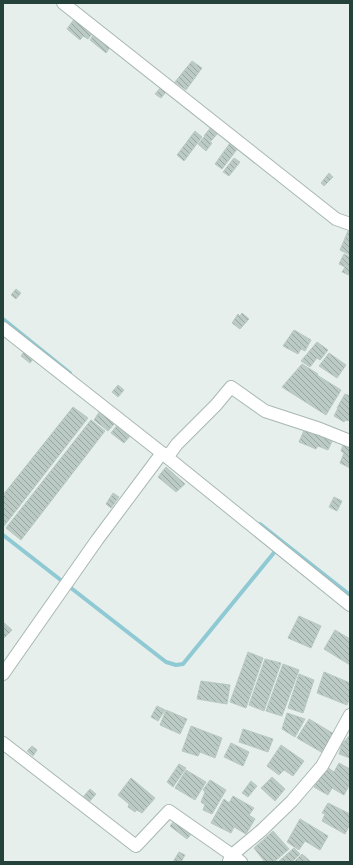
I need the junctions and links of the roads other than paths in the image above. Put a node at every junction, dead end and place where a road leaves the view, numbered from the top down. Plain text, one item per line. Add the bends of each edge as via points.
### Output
1 (63, 3) edge
2 (350, 224) edge
3 (3, 328) edge
4 (350, 441) edge
5 (169, 452) junction
6 (350, 605) edge
7 (3, 674) edge
8 (350, 715) edge
9 (3, 742) edge
10 (234, 860) edge

1 - 2 street via 336,219
3 - 5 street
4 - 5 street via 265,411 231,387
5 - 6 street via 278,547
5 - 7 street via 98,540
8 - 10 street via 322,766 292,801
9 - 10 street via 136,846 169,811

